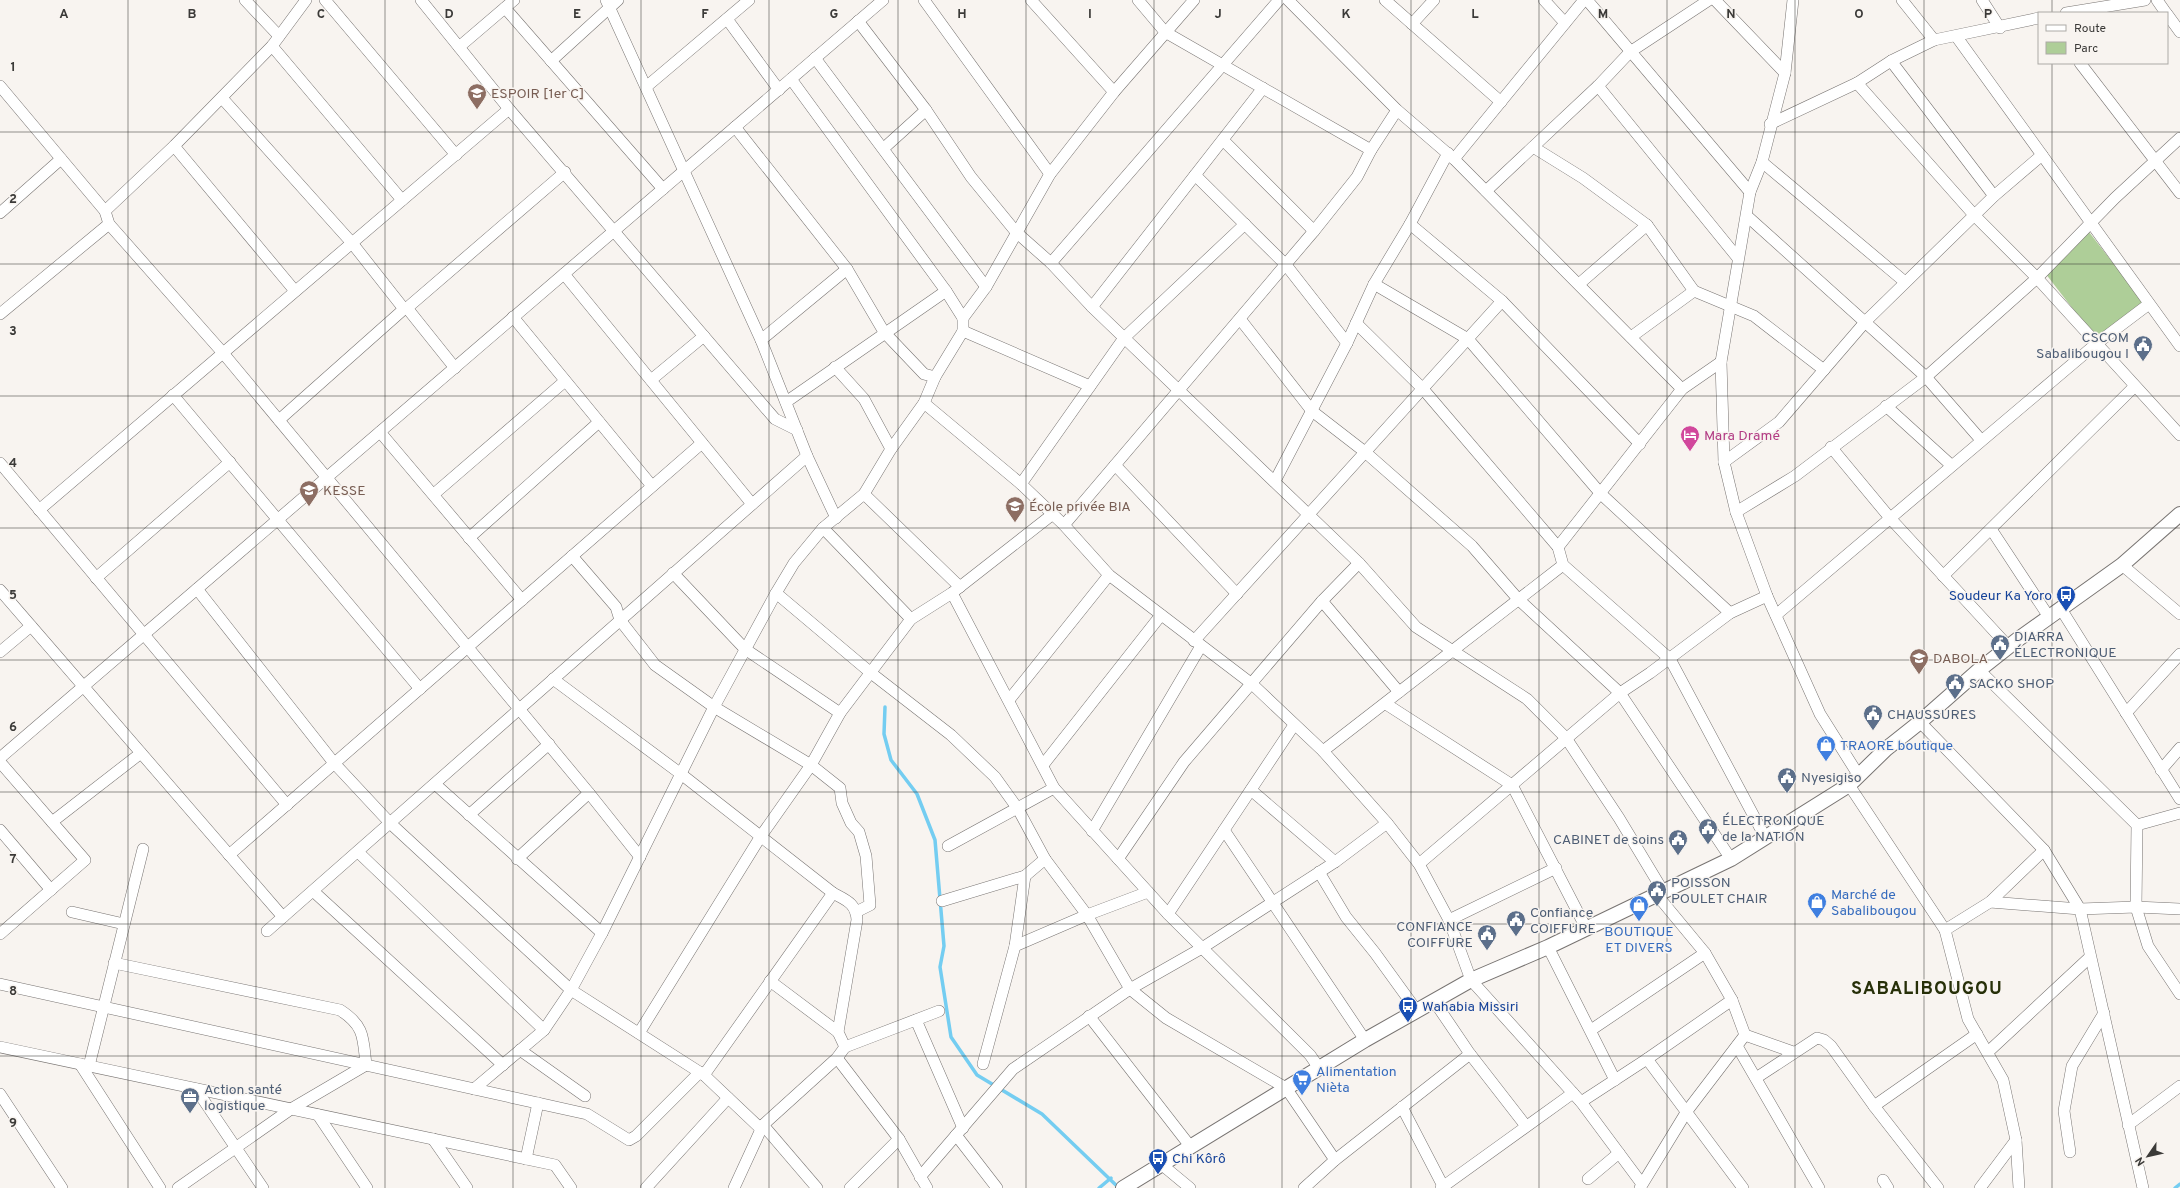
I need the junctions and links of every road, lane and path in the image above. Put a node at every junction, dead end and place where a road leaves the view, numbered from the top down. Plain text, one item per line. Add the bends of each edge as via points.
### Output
1 (245, 0) edge
2 (306, 0) edge
3 (325, 0) edge
4 (421, 0) edge
5 (514, 0) edge
6 (748, 0) edge
7 (883, 0) edge
8 (924, 0) edge
9 (1031, 0) edge
10 (1138, 0) edge
11 (1194, 0) edge
12 (1279, 0) edge
13 (1288, 0) edge
14 (1385, 0) edge
15 (1434, 0) edge
16 (1544, 0) edge
17 (1584, 0) edge
18 (1588, 0) edge
19 (1709, 0) edge
20 (1715, 0) edge
21 (1793, 0) edge
22 (1902, 0) edge
23 (1982, 0) edge
24 (2145, 0) edge
25 (2157, 0) edge
26 (611, 3) edge
27 (2094, 4) edge
28 (505, 8) junction
29 (2069, 12) edge
30 (2166, 12) edge
31 (2168, 15) edge
32 (727, 18) junction
33 (2038, 18) edge
34 (858, 21) junction
35 (1412, 24) junction
36 (1565, 24) junction
37 (2000, 28) junction
38 (1165, 32) junction
39 (2180, 32) edge
40 (279, 36) junction
41 (1956, 36) junction
42 (1934, 40) junction
43 (272, 46) junction
44 (459, 47) junction
45 (1630, 52) junction
46 (815, 58) junction
47 (551, 61) junction
48 (1891, 61) junction
49 (2081, 64) edge
50 (1223, 65) junction
51 (1785, 73) junction
52 (791, 79) junction
53 (1857, 83) junction
54 (0, 86) edge
55 (1598, 86) junction
56 (646, 87) junction
57 (1263, 88) junction
58 (779, 90) junction
59 (1114, 92) junction
60 (222, 98) junction
61 (1501, 102) junction
62 (509, 109) junction
63 (926, 110) junction
64 (1397, 110) junction
65 (1770, 124) junction
66 (735, 127) junction
67 (2180, 138) edge
68 (1223, 140) junction
69 (174, 146) junction
70 (1533, 147) junction
71 (884, 148) junction
72 (1370, 150) junction
73 (456, 154) junction
74 (2042, 155) junction
75 (1451, 156) junction
76 (61, 159) junction
77 (1762, 162) junction
78 (2156, 162) junction
79 (684, 171) junction
80 (565, 172) junction
81 (1050, 174) junction
82 (1195, 175) junction
83 (663, 189) junction
84 (1486, 191) junction
85 (1750, 192) junction
86 (2180, 193) edge
87 (1994, 196) junction
88 (402, 200) junction
89 (105, 211) junction
90 (0, 213) edge
91 (1747, 216) junction
92 (1975, 216) junction
93 (2091, 223) junction
94 (109, 224) junction
95 (1245, 224) junction
96 (1410, 224) junction
97 (1647, 225) junction
98 (614, 231) junction
99 (1314, 231) junction
100 (1016, 232) junction
101 (352, 243) junction
102 (1738, 257) junction
103 (1051, 264) junction
104 (1286, 265) junction
105 (847, 269) junction
106 (564, 274) junction
107 (2037, 278) junction
108 (1905, 282) junction
109 (1374, 284) junction
110 (1578, 284) junction
111 (986, 287) junction
112 (295, 291) junction
113 (946, 291) junction
114 (1694, 291) junction
115 (1502, 301) junction
116 (2149, 304) junction
117 (1731, 305) junction
118 (1092, 307) junction
119 (405, 308) junction
120 (0, 314) edge
121 (514, 317) junction
122 (963, 318) junction
123 (1240, 319) junction
124 (1866, 321) junction
125 (1356, 323) junction
126 (964, 331) junction
127 (884, 332) junction
128 (704, 336) junction
129 (1631, 337) junction
130 (1124, 338) junction
131 (1468, 339) junction
132 (761, 340) junction
133 (1347, 343) junction
134 (2096, 344) junction
135 (2180, 346) edge
136 (223, 353) junction
137 (1721, 362) junction
138 (835, 367) junction
139 (455, 368) junction
140 (1824, 370) junction
141 (1926, 376) junction
142 (935, 377) junction
143 (651, 380) junction
144 (565, 381) junction
145 (1090, 386) junction
146 (2134, 387) junction
147 (1423, 389) junction
148 (1682, 389) junction
149 (1179, 390) junction
150 (173, 395) junction
151 (786, 402) junction
152 (924, 403) junction
153 (1886, 406) junction
154 (1312, 411) junction
155 (279, 420) junction
156 (600, 422) junction
157 (797, 430) junction
158 (380, 432) junction
159 (2180, 435) edge
160 (1981, 440) junction
161 (702, 443) junction
162 (1640, 444) junction
163 (1831, 447) junction
164 (890, 449) junction
165 (1365, 452) junction
166 (807, 456) junction
167 (230, 462) junction
168 (1724, 462) junction
169 (0, 463) edge
170 (1115, 465) junction
171 (1951, 465) junction
172 (326, 478) junction
173 (1275, 481) junction
174 (1021, 484) junction
175 (652, 486) junction
176 (434, 494) junction
177 (864, 494) junction
178 (1601, 494) junction
179 (752, 504) junction
180 (39, 510) junction
181 (1736, 512) junction
182 (1053, 514) junction
183 (1309, 514) junction
184 (2180, 514) edge
185 (836, 518) junction
186 (1890, 518) junction
187 (278, 520) junction
188 (1064, 525) junction
189 (823, 528) junction
190 (1991, 529) junction
191 (469, 538) junction
192 (1558, 547) junction
193 (572, 556) junction
194 (1359, 563) junction
195 (1563, 565) junction
196 (2122, 565) junction
197 (673, 573) junction
198 (1109, 575) junction
199 (1943, 576) junction
200 (96, 578) junction
201 (197, 589) junction
202 (0, 590) edge
203 (956, 590) junction
204 (776, 593) junction
205 (1237, 594) junction
206 (1767, 596) junction
207 (1518, 599) junction
208 (522, 600) junction
209 (1322, 601) junction
210 (2061, 609) junction
211 (1730, 613) junction
212 (2180, 614) edge
213 (1161, 615) junction
214 (1776, 615) junction
215 (2049, 618) junction
216 (911, 619) junction
217 (620, 620) junction
218 (31, 626) junction
219 (144, 634) junction
220 (1198, 643) junction
221 (2008, 646) junction
222 (468, 647) junction
223 (745, 649) junction
224 (1452, 651) junction
225 (0, 652) edge
226 (2180, 654) edge
227 (1670, 658) junction
228 (1978, 670) junction
229 (871, 673) junction
230 (553, 679) junction
231 (1252, 684) junction
232 (83, 686) junction
233 (420, 689) junction
234 (1399, 692) junction
235 (1620, 693) junction
236 (1009, 700) junction
237 (1386, 704) junction
238 (714, 707) junction
239 (519, 709) junction
240 (840, 713) junction
241 (2126, 713) junction
242 (1920, 722) junction
243 (1294, 725) junction
244 (1566, 738) junction
245 (549, 744) junction
246 (2180, 748) edge
247 (1323, 751) junction
248 (141, 753) junction
249 (0, 758) edge
250 (0, 762) edge
251 (334, 763) junction
252 (811, 765) junction
253 (1043, 765) junction
254 (2161, 770) junction
255 (681, 774) junction
256 (1854, 781) junction
257 (435, 784) junction
258 (1512, 785) junction
259 (1054, 788) junction
260 (1251, 790) junction
261 (589, 793) junction
262 (2180, 799) edge
263 (287, 805) junction
264 (1018, 809) junction
265 (2180, 813) edge
266 (469, 815) junction
267 (52, 822) junction
268 (390, 823) junction
269 (1387, 823) junction
270 (2137, 825) junction
271 (0, 830) edge
272 (1224, 830) junction
273 (1092, 831) junction
274 (761, 836) junction
275 (1765, 837) junction
276 (948, 846) dead end
277 (143, 849) dead end
278 (2044, 850) junction
279 (358, 852) junction
280 (229, 855) junction
281 (640, 857) junction
282 (517, 859) junction
283 (1045, 859) junction
284 (1118, 859) junction
285 (1731, 859) junction
286 (1335, 862) junction
287 (1419, 864) junction
288 (1556, 868) junction
289 (1319, 872) junction
290 (1025, 876) junction
291 (51, 890) junction
292 (313, 891) junction
293 (1148, 892) junction
294 (833, 893) junction
295 (1660, 893) junction
296 (942, 901) dead end
297 (1272, 902) junction
298 (1990, 902) junction
299 (2136, 907) junction
300 (2080, 909) junction
301 (2180, 909) edge
302 (72, 912) dead end
303 (856, 912) junction
304 (1168, 914) junction
305 (1087, 915) junction
306 (283, 917) junction
307 (1449, 920) junction
308 (124, 924) junction
309 (1586, 928) junction
310 (1945, 930) junction
311 (267, 931) dead end
312 (602, 933) junction
313 (0, 934) edge
314 (1015, 946) junction
315 (1548, 947) junction
316 (1202, 948) junction
317 (1705, 953) junction
318 (2089, 958) junction
319 (114, 963) junction
320 (1471, 980) junction
321 (770, 981) junction
322 (0, 984) edge
323 (1130, 988) junction
324 (571, 990) junction
325 (2180, 994) edge
326 (1732, 1000) junction
327 (1434, 1001) junction
328 (104, 1007) junction
329 (939, 1011) dead end
330 (1417, 1011) junction
331 (2104, 1014) junction
332 (1090, 1016) junction
333 (916, 1020) junction
334 (544, 1030) junction
335 (1591, 1030) junction
336 (838, 1032) junction
337 (639, 1033) junction
338 (1977, 1034) junction
339 (1745, 1035) junction
340 (1365, 1040) junction
341 (1737, 1046) junction
342 (845, 1047) junction
343 (0, 1048) edge
344 (520, 1050) junction
345 (1793, 1052) junction
346 (1988, 1052) junction
347 (1470, 1054) junction
348 (837, 1058) junction
349 (1647, 1059) junction
350 (983, 1064) dead end
351 (84, 1065) junction
352 (366, 1065) junction
353 (503, 1065) junction
354 (1319, 1068) junction
355 (702, 1074) junction
356 (1756, 1078) junction
357 (1615, 1080) junction
358 (2180, 1086) edge
359 (1286, 1088) junction
360 (196, 1089) junction
361 (474, 1089) junction
362 (1573, 1093) junction
363 (0, 1094) edge
364 (585, 1096) dead end
365 (728, 1098) junction
366 (1581, 1102) junction
367 (538, 1103) junction
368 (1874, 1106) junction
369 (1402, 1107) junction
370 (291, 1109) junction
371 (1687, 1111) junction
372 (318, 1115) junction
373 (2128, 1125) junction
374 (1526, 1126) junction
375 (762, 1127) junction
376 (960, 1131) junction
377 (433, 1139) junction
378 (899, 1139) junction
379 (2016, 1140) junction
380 (1190, 1146) junction
381 (236, 1149) junction
382 (2070, 1152) dead end
383 (1619, 1153) junction
384 (526, 1159) junction
385 (1335, 1160) junction
386 (1161, 1164) junction
387 (920, 1177) junction
388 (1588, 1179) dead end
389 (1641, 1186) edge
390 (1124, 1187) edge
391 (1442, 1187) edge
392 (62, 1188) edge
393 (160, 1188) edge
394 (178, 1188) edge
395 (263, 1188) edge
396 (367, 1188) edge
397 (467, 1188) edge
398 (571, 1188) edge
399 (646, 1188) edge
400 (734, 1188) edge
401 (817, 1188) edge
402 (850, 1188) edge
403 (927, 1188) edge
404 (997, 1188) edge
405 (1190, 1188) edge
406 (1304, 1188) edge
407 (1743, 1188) edge
408 (1819, 1188) edge
409 (1938, 1188) edge
410 (1980, 1188) edge
411 (2019, 1188) edge
412 (2143, 1188) edge

1 - 40 street
2 - 40 street
3 - 73 street
4 - 44 street
5 - 28 street
6 - 32 street
7 - 34 street
8 - 81 street
9 - 59 street
10 - 38 street
11 - 38 street
12 - 50 street
13 - 64 street
14 - 35 street
15 - 35 street
16 - 36 street
17 - 36 street
18 - 45 street
19 - 45 street
20 - 51 street
21 - 51 street
22 - 42 street
23 - 37 street
24 - 27 street
25 - 30 street
26 - 47 street
26 - 56 street
27 - 29 street
28 - 44 street
28 - 47 street
31 - 39 street
32 - 56 street
32 - 58 street
33 - 37 street
34 - 46 street
34 - 63 street
35 - 61 street
36 - 61 street
37 - 41 street
38 - 50 street
38 - 59 street
40 - 43 street
41 - 42 street
41 - 74 street
42 - 48 street
43 - 60 street
43 - 88 street
44 - 62 street
45 - 55 street
45 - 85 street
46 - 52 street
46 - 71 street
47 - 83 street
48 - 53 street
48 - 87 street
49 - 78 street
50 - 57 street
50 - 103 street
51 - 65 street
52 - 58 street
52 - 113 street
53 - 65 street
53 - 92 street
54 - 76 street
55 - 70 street
55 - 102 street
56 - 79 street
57 - 68 street
57 - 72 street
58 - 66 street
59 - 81 street
60 - 69 street
60 - 101 street
61 - 75 street
62 - 73 street
62 - 80 street
63 - 71 street
63 - 100 street via 971,177
64 - 72 street
64 - 75 street
65 - 77 street
66 - 79 street
66 - 105 street
67 - 78 street
68 - 82 street
68 - 99 street
69 - 89 street
69 - 112 street
70 - 84 street
70 - 97 street via 1583,178
71 - 111 street
72 - 99 street via 1357,178
73 - 88 street
74 - 87 street
74 - 93 street
75 - 84 street
75 - 96 street
76 - 89 street
76 - 90 street
77 - 85 street
77 - 108 street
78 - 86 street
78 - 93 street
79 - 83 street
79 - 132 street
80 - 98 street
80 - 119 street
81 - 100 street
82 - 95 street
82 - 118 street
83 - 98 street
84 - 110 street
85 - 91 street
87 - 92 street
88 - 101 street
89 - 94 street
91 - 102 street
91 - 124 street
92 - 107 street
92 - 108 street
93 - 107 street
93 - 116 street
94 - 120 street
94 - 136 street
95 - 104 street
95 - 130 street
96 - 109 street
96 - 115 street
97 - 110 street
97 - 114 street
98 - 106 street
98 - 128 street
99 - 104 street
100 - 103 street
100 - 111 street
101 - 112 street
101 - 119 street
102 - 117 street
103 - 118 street
104 - 123 street
104 - 133 street
105 - 127 street
105 - 132 street
106 - 121 street
106 - 143 street
107 - 134 street
107 - 141 street
108 - 124 street
109 - 125 street
109 - 131 street
110 - 129 street
111 - 122 street
112 - 136 street
113 - 122 street
113 - 127 street
114 - 117 street
114 - 129 street
115 - 131 street
115 - 162 street
116 - 134 street
116 - 135 street
117 - 137 street
117 - 140 street via 1754,316
118 - 130 street
119 - 139 street
119 - 155 street
121 - 139 street
121 - 144 street
122 - 126 street
123 - 149 street
123 - 154 street
124 - 140 street
124 - 141 street
125 - 133 street
125 - 147 street
126 - 142 street
126 - 145 street
127 - 138 street
127 - 142 street via 924,374
128 - 143 street
128 - 157 street via 775,419
129 - 148 street
130 - 145 street
130 - 149 street
131 - 147 street
131 - 178 street
132 - 151 street
133 - 154 street
134 - 146 street
134 - 160 street
136 - 150 street
136 - 155 street
137 - 148 street
137 - 168 street
138 - 151 street
138 - 164 street via 864,399
139 - 158 street
140 - 168 street via 1779,422
141 - 153 street
141 - 160 street
142 - 152 street
143 - 161 street
144 - 156 street
144 - 176 street
145 - 174 street
146 - 159 street
146 - 190 street
147 - 165 street
147 - 192 street
148 - 162 street
149 - 170 street
149 - 173 street
150 - 167 street
150 - 180 street
151 - 157 street
152 - 164 street
152 - 174 street
153 - 163 street
153 - 171 street
154 - 165 street
154 - 173 street
155 - 172 street
156 - 175 street
156 - 191 street
157 - 166 street
158 - 172 street
158 - 176 street
160 - 171 street
161 - 175 street
161 - 179 street
162 - 178 street
163 - 181 street via 1795,476
163 - 186 street
164 - 177 street
165 - 183 street
165 - 207 street via 1472,546
166 - 179 street
166 - 185 street
167 - 187 street
167 - 200 street
168 - 181 street
169 - 180 street
170 - 188 street
170 - 205 street
171 - 186 street
172 - 187 street
172 - 222 street
173 - 183 street
174 - 182 street
175 - 193 street
176 - 191 street
177 - 185 street
177 - 203 street
178 - 192 street
178 - 211 street
179 - 197 street
180 - 200 street
181 - 206 street
182 - 188 street
182 - 203 street
183 - 194 street
183 - 205 street
184 - 196 main road
185 - 189 street
186 - 199 street
186 - 214 street
187 - 201 street
187 - 233 street
188 - 198 street
189 - 204 street via 794,563
189 - 216 street
190 - 199 street
190 - 215 street
191 - 208 street
192 - 195 street
193 - 208 street
193 - 217 street via 616,607
194 - 209 street
194 - 224 street via 1416,627
195 - 207 street
195 - 227 street
196 - 210 main road
196 - 212 street
197 - 217 street
197 - 223 street
198 - 213 street
198 - 236 street
199 - 221 street
200 - 219 street
201 - 219 street
201 - 251 street
202 - 218 street
203 - 216 street
203 - 236 street
204 - 223 street
204 - 229 street
205 - 220 street
206 - 211 street
206 - 214 street
207 - 224 street
207 - 235 street
208 - 222 street
209 - 231 street
209 - 234 street
210 - 215 main road
210 - 241 street
211 - 227 street
213 - 220 street
213 - 253 street
214 - 256 street via 1820,714
215 - 221 main road
216 - 229 street
217 - 230 street
217 - 238 street via 655,665
218 - 225 street
218 - 232 street
219 - 232 street
219 - 263 street
220 - 231 street
220 - 273 street
221 - 228 main road
222 - 233 street
222 - 239 street
223 - 238 street
223 - 240 street
224 - 234 street
224 - 244 street via 1527,699
226 - 241 street
227 - 235 street
227 - 275 street
228 - 242 main road
228 - 270 street
229 - 240 street
229 - 264 street via 951,735 995,777
230 - 239 street
230 - 255 street
231 - 243 street
231 - 284 street via 1184,762
232 - 248 street
232 - 249 street
233 - 251 street
234 - 237 street
235 - 244 street
235 - 285 street
236 - 253 street
237 - 247 street
237 - 258 street
238 - 252 street
238 - 255 street
239 - 245 street
239 - 257 street
240 - 252 street
241 - 254 street
242 - 256 main road via 1886,749
242 - 278 street
243 - 247 street
243 - 260 street
244 - 258 street
244 - 295 street via 1619,818
245 - 261 street
245 - 266 street
246 - 254 street
247 - 269 street
248 - 267 street
248 - 280 street
250 - 267 street
251 - 263 street
251 - 268 street
252 - 274 street
252 - 303 street via 840,788 842,802 851,823 859,832 866,856 870,905
253 - 259 street
254 - 262 street
255 - 274 street
255 - 281 street
256 - 275 main road
256 - 310 street
257 - 266 street
257 - 268 street
258 - 287 street
258 - 288 street
259 - 264 street
259 - 273 street
260 - 272 street
260 - 286 street
261 - 281 street
261 - 282 street
263 - 280 street
264 - 276 street
264 - 283 street
265 - 270 street
266 - 282 street
267 - 291 street via 85,860
268 - 279 street
268 - 324 street
269 - 286 street
269 - 287 street
270 - 299 street
271 - 291 street
272 - 297 street
272 - 304 street
273 - 284 street
274 - 294 street
274 - 337 street
275 - 285 main road
277 - 308 street
278 - 298 street
278 - 300 street
279 - 292 street
279 - 334 street
280 - 306 street
281 - 312 street
282 - 312 street
283 - 290 street
283 - 305 street
284 - 293 street
285 - 295 main road
286 - 289 street
287 - 307 street
288 - 307 street
288 - 309 street
289 - 297 street
289 - 330 street via 1346,917
290 - 296 street
290 - 314 street
291 - 313 street
292 - 306 street
292 - 353 street
293 - 304 street
293 - 305 street
294 - 303 street via 853,905
294 - 321 street
295 - 309 main road
295 - 317 street
297 - 316 street
297 - 340 street
298 - 300 street
298 - 310 street
299 - 300 street
299 - 301 street
299 - 325 street via 2148,946
300 - 318 street
302 - 308 street
303 - 336 street via 857,920
304 - 316 street
305 - 314 street
305 - 323 street
306 - 311 street
307 - 320 street
308 - 319 street
309 - 315 main road
310 - 338 street via 1968,1019
312 - 324 street
314 - 350 street
315 - 320 main road
315 - 335 street
316 - 323 street
316 - 354 street via 1310,1055
317 - 326 street
317 - 335 street
318 - 331 street
318 - 346 street
319 - 328 street
319 - 352 street via 340,1010 352,1018 362,1031
320 - 327 main road
320 - 362 street
321 - 336 street
321 - 355 street
322 - 328 street
323 - 332 street
323 - 359 street via 1166,1018
324 - 334 street
324 - 337 street
326 - 339 street
326 - 349 street
327 - 330 main road
327 - 347 street
328 - 351 street
328 - 352 street
329 - 333 street
330 - 340 main road
331 - 373 street
331 - 382 street via 2072,1066 2064,1111
332 - 376 street via 1013,1069
332 - 380 street
333 - 342 street
333 - 376 street
334 - 344 street
335 - 357 street
336 - 342 street
337 - 355 street
338 - 346 street
338 - 368 street
339 - 341 street
339 - 345 street
340 - 354 main road
341 - 356 street
341 - 371 street
342 - 348 street
343 - 351 street
344 - 353 street
344 - 364 street
345 - 356 street
345 - 368 street via 1817,1038 1824,1040
346 - 379 street via 2003,1080
347 - 369 street
347 - 374 street
348 - 375 street
348 - 378 street
349 - 357 street
349 - 371 street
351 - 360 street
351 - 393 street
352 - 361 street
352 - 370 street
353 - 361 street
354 - 359 main road
355 - 365 street
355 - 367 street via 629,1140 587,1114
356 - 408 street
357 - 366 street
358 - 373 street
359 - 380 main road
359 - 385 street
360 - 370 street
360 - 381 street
361 - 367 street
362 - 366 street
362 - 374 street
363 - 392 street
365 - 375 street
365 - 399 street
366 - 383 street
367 - 384 street
368 - 409 street
369 - 385 street
369 - 391 street
370 - 372 street
370 - 381 street
371 - 389 street
371 - 407 street
372 - 377 street
372 - 396 street
373 - 412 street
374 - 391 street
375 - 400 street
375 - 401 street
376 - 387 street
376 - 404 street
377 - 384 street
377 - 397 street
378 - 387 street
378 - 402 street
379 - 410 street
379 - 411 street
380 - 386 main road
381 - 394 street
381 - 395 street
383 - 388 street
383 - 389 street
384 - 398 street via 554,1165
385 - 406 street
386 - 390 main road
386 - 405 street
387 - 403 street

